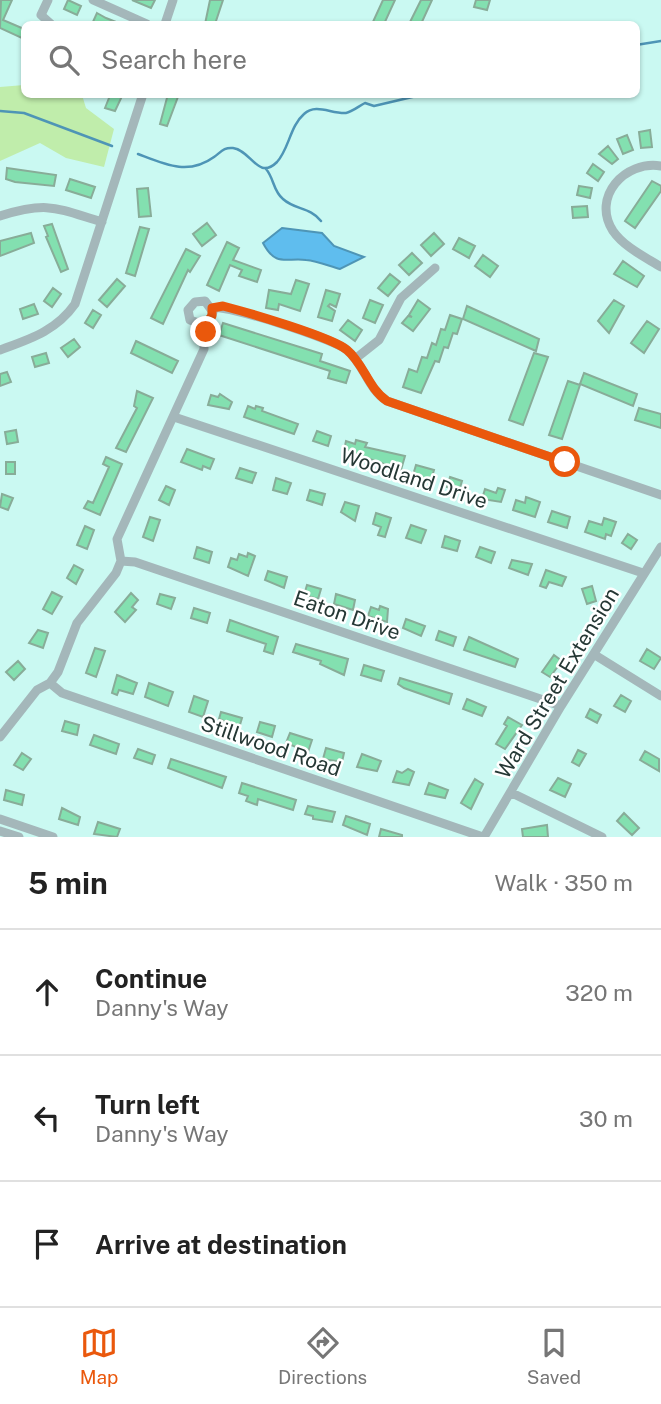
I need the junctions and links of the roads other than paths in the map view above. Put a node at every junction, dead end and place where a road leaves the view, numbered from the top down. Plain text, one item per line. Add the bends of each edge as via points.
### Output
1 (48, 0) edge
2 (93, 0) edge
3 (173, 0) edge
4 (48, 21) edge
5 (141, 21) edge
6 (166, 21) edge
7 (142, 98) edge
8 (661, 166) edge
9 (0, 216) edge
10 (102, 222) junction
11 (661, 267) edge
12 (435, 268) dead end
13 (212, 308) junction
14 (204, 325) junction
15 (0, 350) edge
16 (355, 359) junction
17 (174, 417) junction
18 (661, 495) edge
19 (661, 547) edge
20 (121, 561) junction
21 (643, 573) junction
22 (595, 655) junction
23 (50, 683) junction
24 (661, 696) edge
25 (561, 706) junction
26 (0, 737) edge
27 (512, 793) junction
28 (0, 819) edge
29 (0, 831) edge
30 (19, 837) edge
31 (53, 837) edge
32 (483, 837) edge
33 (602, 837) edge

1 - 4 street via 41,15
2 - 5 street
3 - 6 street
7 - 10 street
8 - 11 street via 637,167 622,174 611,188 607,205 608,222 617,236
9 - 10 street via 33,206 52,207
10 - 15 street via 84,282 64,321
12 - 16 street via 401,298 379,340
13 - 14 street
13 - 14 street via 200,300 188,310 190,320
13 - 16 street via 232,309 338,344
14 - 17 street via 204,349
16 - 18 street via 371,386 387,401
17 - 20 street via 117,539
17 - 21 street, Woodland Drive
19 - 21 street, Ward Street Extension
20 - 23 street via 77,623
20 - 25 street, Eaton Drive
21 - 22 street, Ward Street Extension
22 - 24 street
22 - 25 street, Ward Street Extension
23 - 26 street via 37,690
23 - 32 street, Stillwood Road via 62,693
25 - 27 street, Ward Street Extension
27 - 32 street, Ward Street Extension
27 - 33 street
28 - 31 street
29 - 30 street

